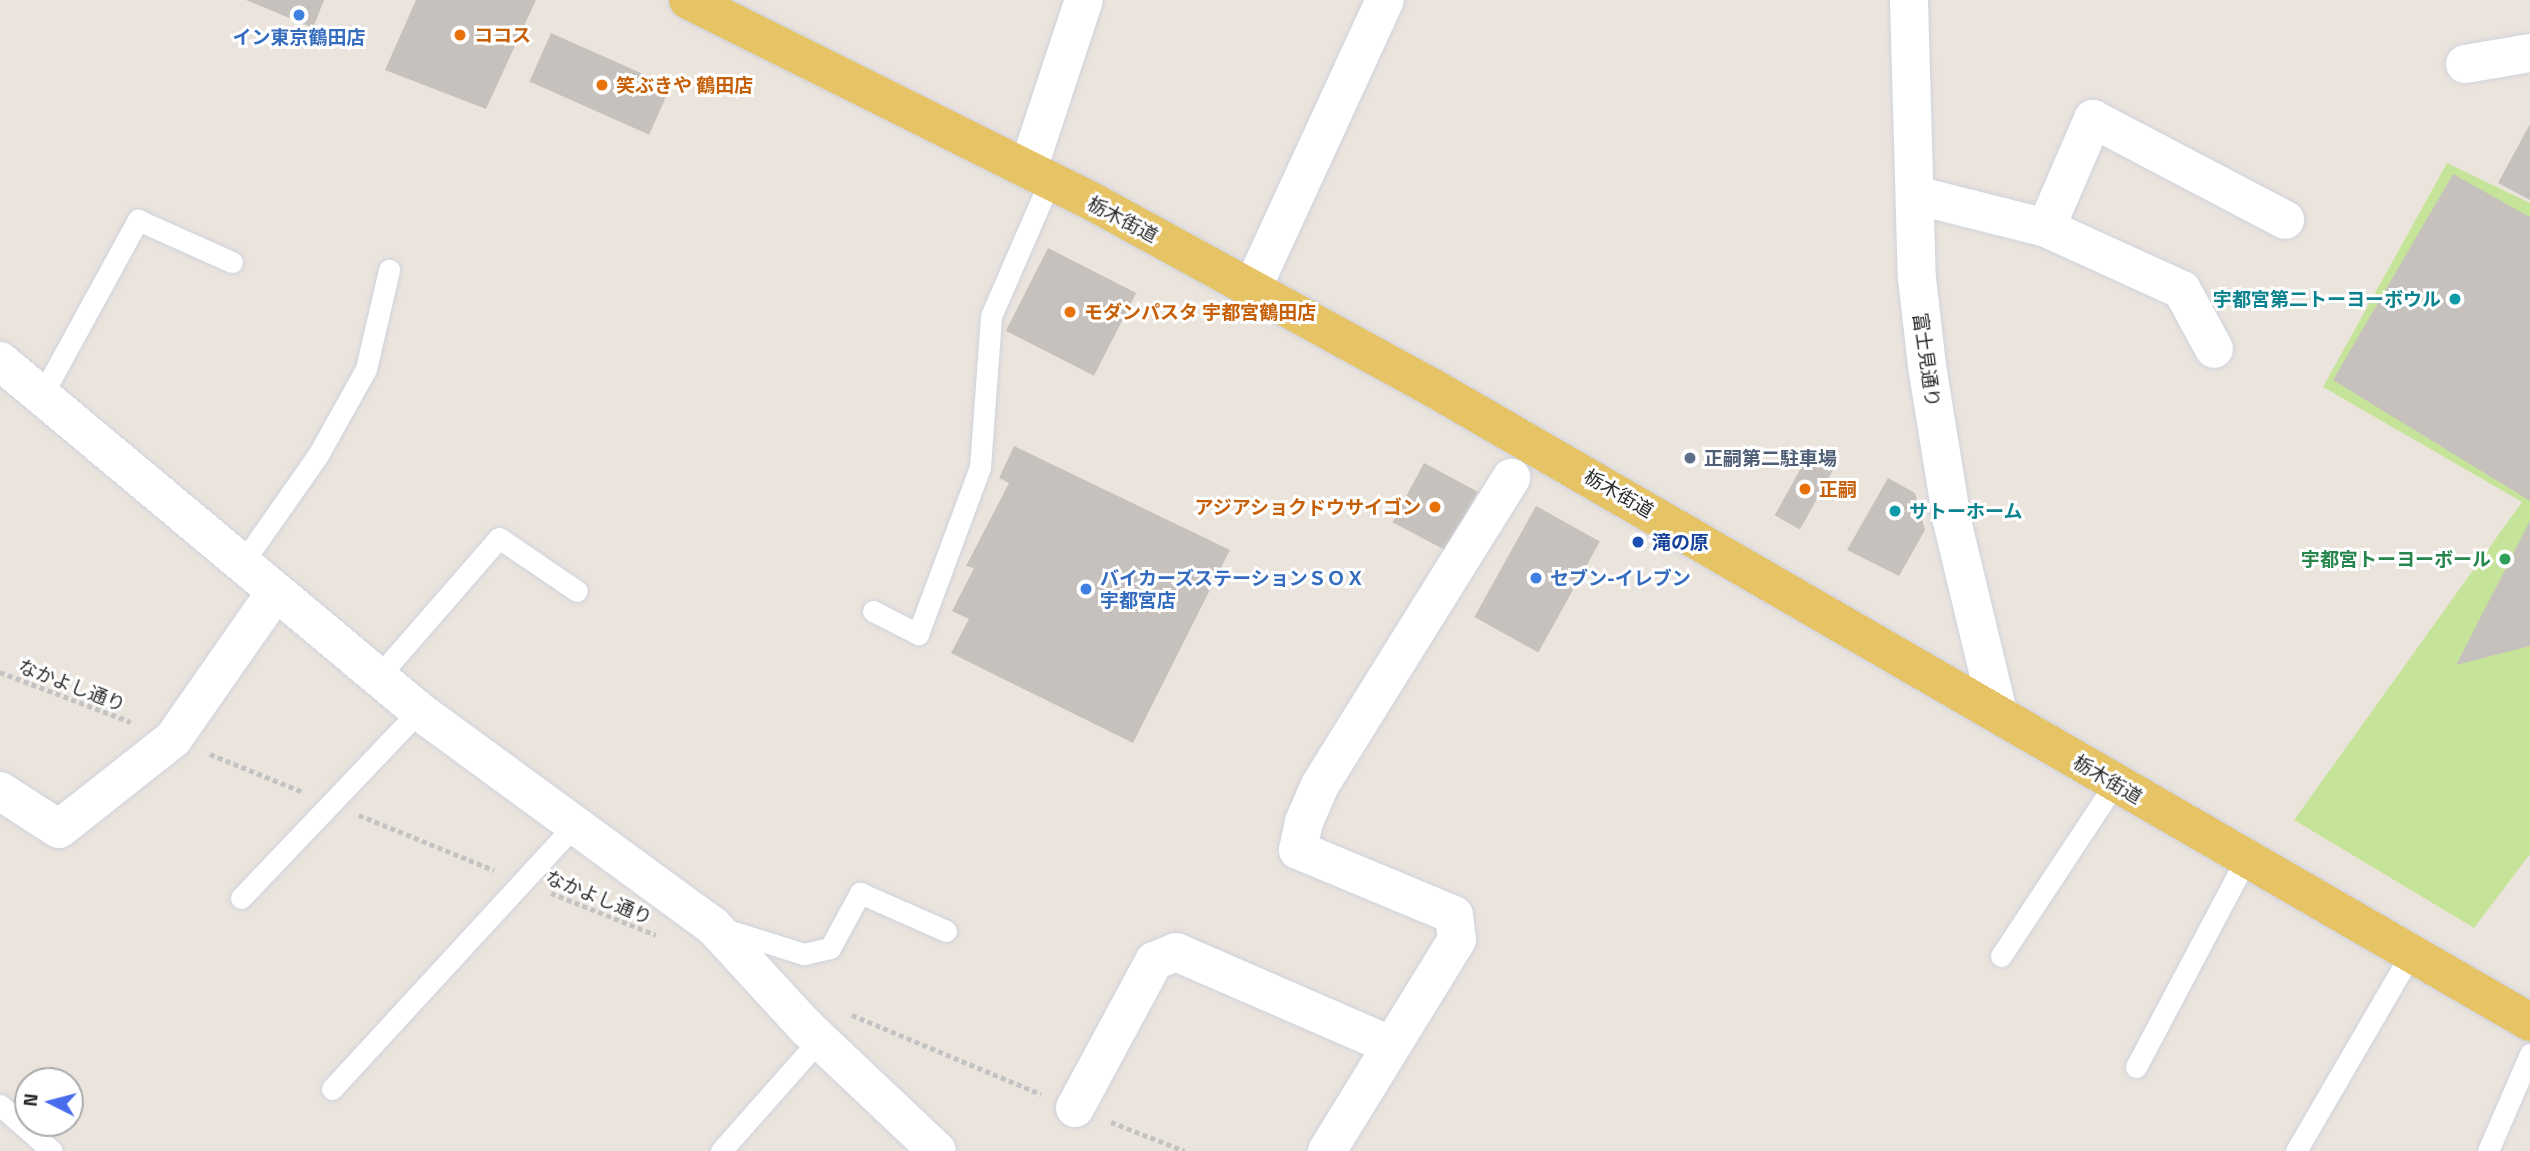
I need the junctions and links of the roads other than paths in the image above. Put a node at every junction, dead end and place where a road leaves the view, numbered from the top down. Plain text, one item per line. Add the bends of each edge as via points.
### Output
1 (688, 0) edge
2 (1084, 0) edge
3 (1385, 0) edge
4 (1909, 0) edge
5 (2530, 52) edge
6 (2465, 64) dead end
7 (1039, 174) junction
8 (1915, 195) junction
9 (2285, 219) dead end
10 (2046, 228) junction
11 (232, 262) dead end
12 (389, 271) dead end
13 (1252, 289) junction
14 (2214, 349) dead end
15 (0, 361) edge
16 (42, 395) junction
17 (1511, 478) dead end
18 (241, 565) junction
19 (577, 590) dead end
20 (274, 594) junction
21 (873, 611) dead end
22 (378, 677) junction
23 (419, 711) junction
24 (1998, 713) junction
25 (2115, 783) junction
26 (0, 791) edge
27 (572, 828) junction
28 (2246, 859) junction
29 (242, 898) dead end
30 (713, 926) junction
31 (946, 931) dead end
32 (2410, 955) junction
33 (2001, 956) dead end
34 (2530, 1023) edge
35 (820, 1039) junction
36 (1390, 1045) junction
37 (2530, 1054) edge
38 (2136, 1068) dead end
39 (332, 1089) dead end
40 (0, 1105) edge
41 (1075, 1108) road end
42 (52, 1151) edge
43 (721, 1151) edge
44 (937, 1151) edge
45 (1326, 1151) edge
46 (2295, 1151) edge
47 (2488, 1151) edge

1 - 7 main road, 栃木街道
2 - 7 street
3 - 13 street
4 - 8 street, 富士見通り
5 - 6 street
7 - 13 main road, 栃木街道
7 - 21 lane via 991,316 980,467 918,634
8 - 10 street
8 - 24 street, 富士見通り via 1927,366 1952,521
9 - 10 street via 2093,119
10 - 14 street via 2182,290
11 - 16 lane via 138,220
12 - 18 lane via 366,369 318,454
13 - 24 main road, 栃木街道
15 - 16 street
16 - 18 street
17 - 36 street via 1320,785 1298,850 1454,915 1457,940
18 - 20 street
19 - 22 lane via 499,538
20 - 22 street
20 - 26 street via 173,738 59,829
22 - 23 street
23 - 27 street
23 - 29 lane
24 - 25 main road, 栃木街道
25 - 28 main road, 栃木街道
25 - 33 lane
27 - 30 street
27 - 39 lane
28 - 32 main road, 栃木街道
28 - 38 lane
30 - 31 lane via 804,954 831,948 860,894
30 - 35 street
32 - 34 main road, 栃木街道
32 - 46 lane
35 - 43 lane
35 - 44 street
36 - 41 street via 1176,952 1154,961
36 - 45 street
37 - 47 lane
40 - 42 lane

